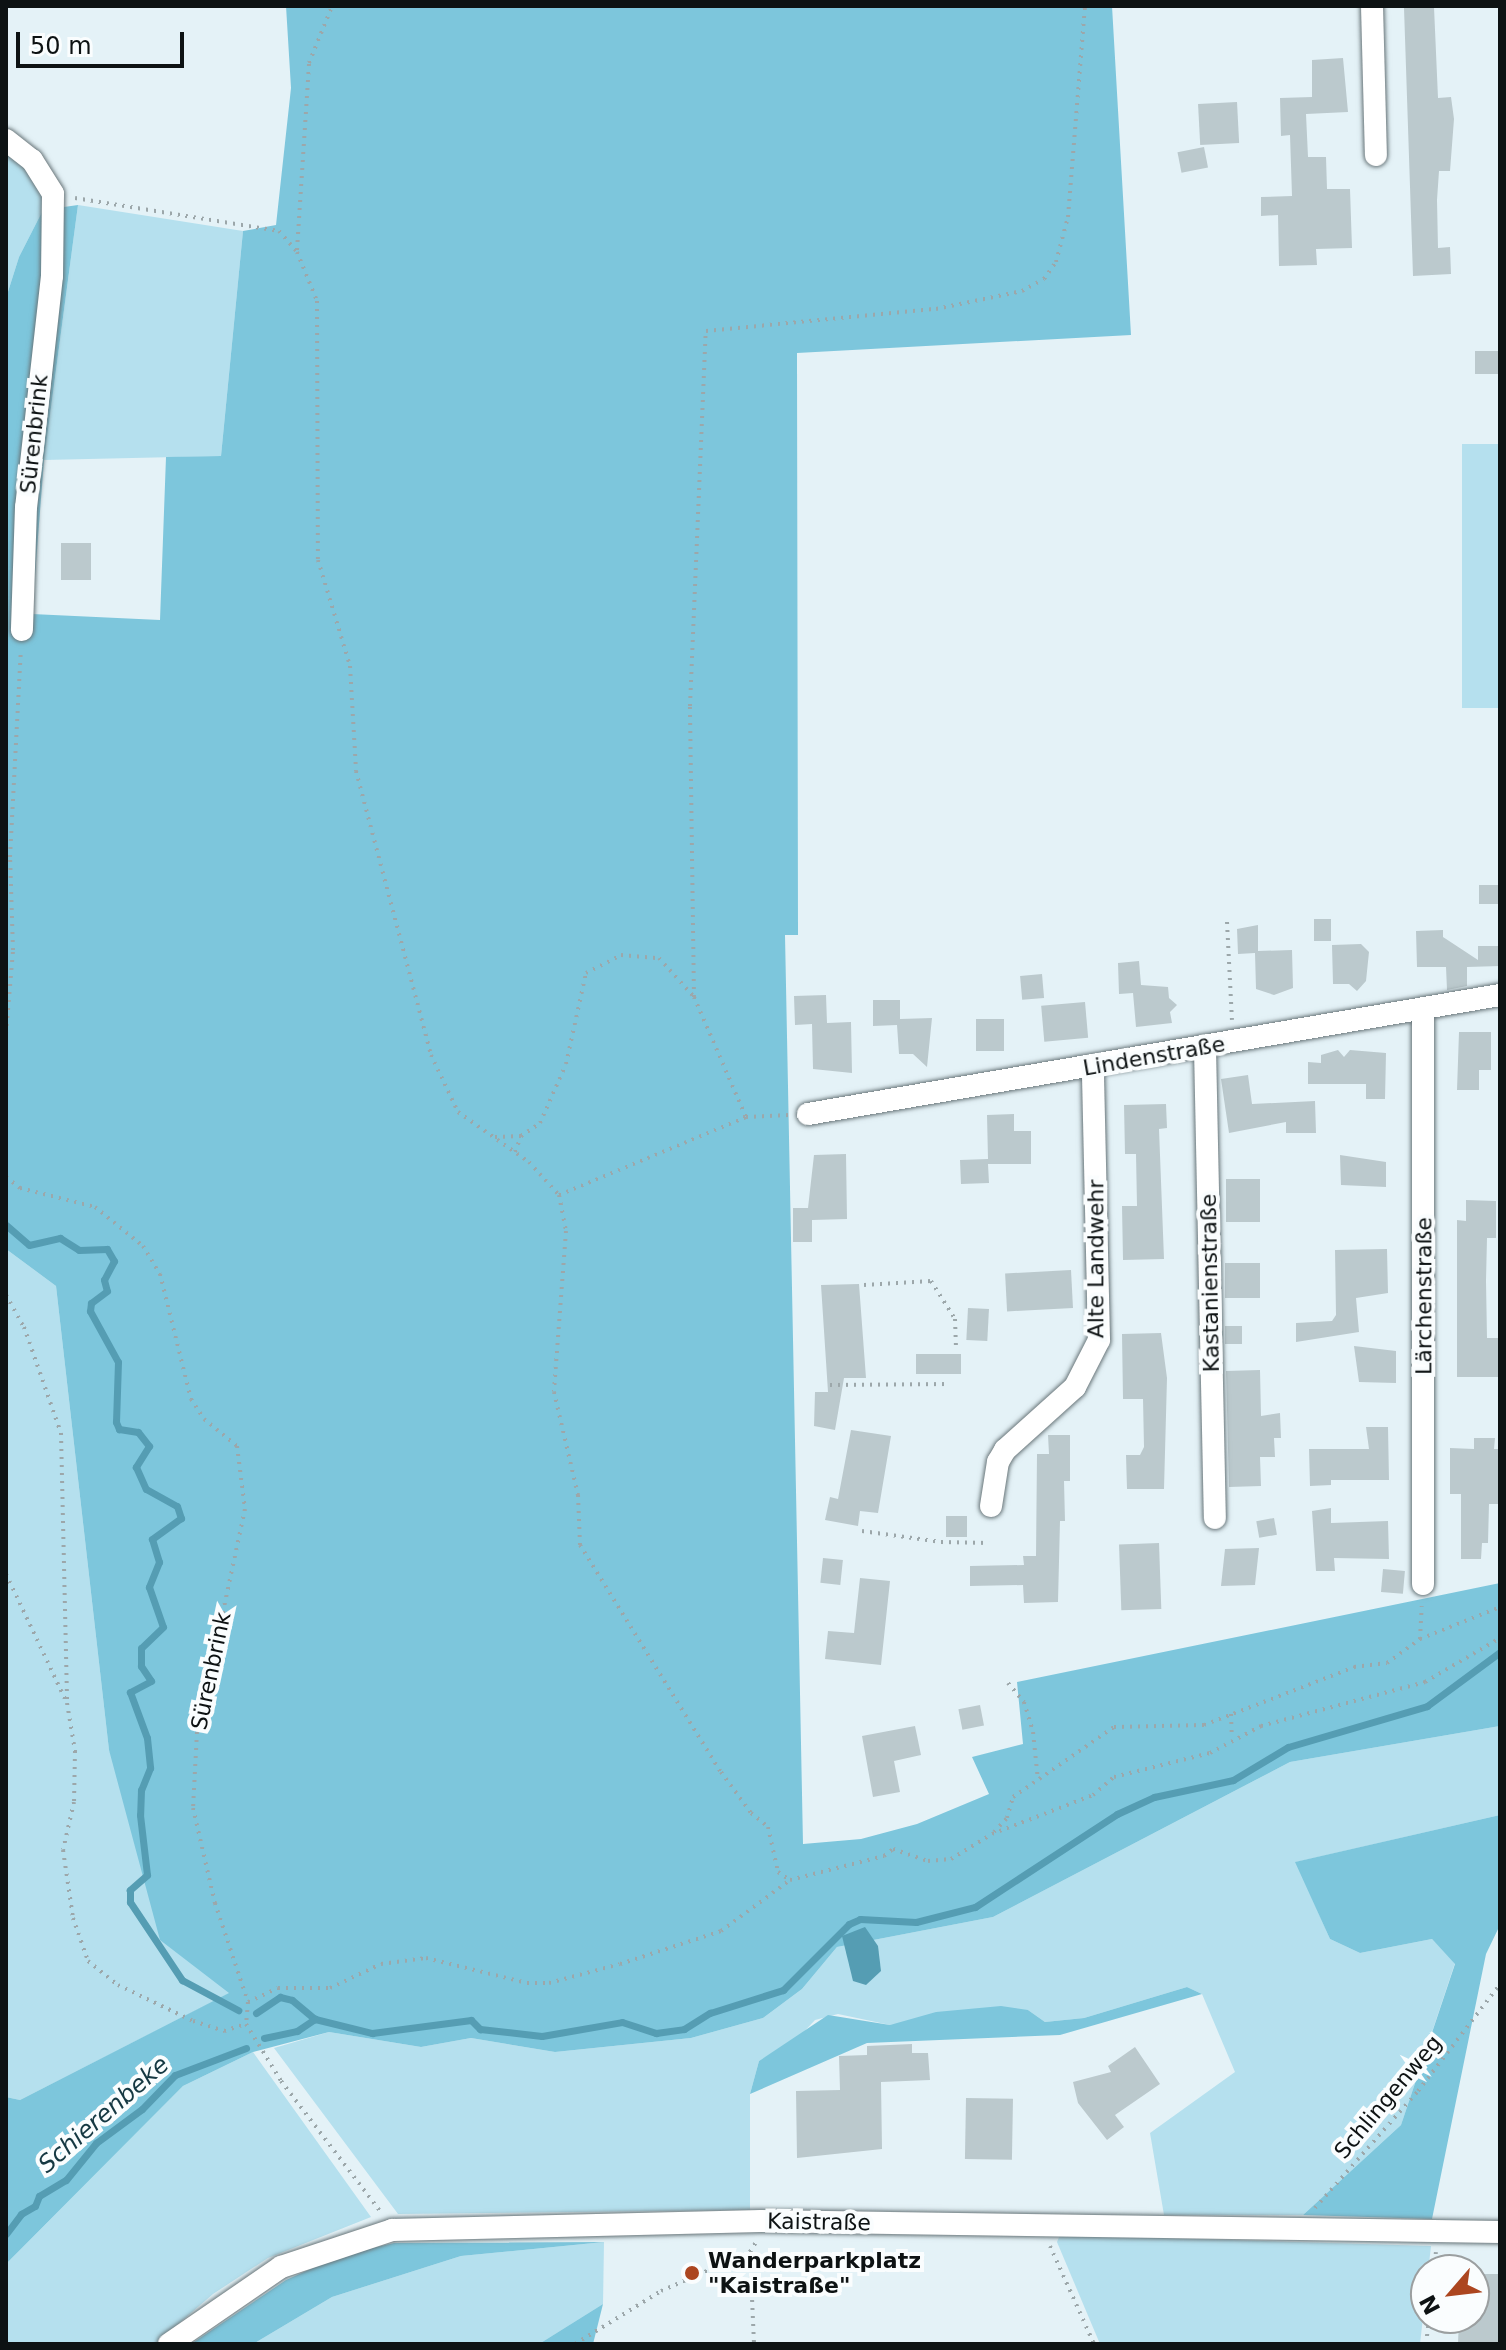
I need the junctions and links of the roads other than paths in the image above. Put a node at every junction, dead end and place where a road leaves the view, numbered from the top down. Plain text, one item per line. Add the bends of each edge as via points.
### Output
1 (1372, 6) edge
2 (6, 140) edge
3 (1376, 155) dead end
4 (22, 630) road end
5 (1500, 995) edge
6 (1423, 1009) junction
7 (1205, 1048) junction
8 (1093, 1067) junction
9 (808, 1114) road end
10 (991, 1506) dead end
11 (1215, 1518) dead end
12 (1423, 1584) road end
13 (1500, 2232) edge
14 (169, 2344) edge

1 - 3 street
2 - 4 street, Sürenbrink via 32,160 53,194 52,276 26,507
5 - 6 street, Lindenstraße
6 - 7 street, Lindenstraße
6 - 12 street, Lärchenstraße
7 - 8 street, Lindenstraße
7 - 11 street, Kastanienstraße
8 - 9 street, Lindenstraße
8 - 10 street, Alte Landwehr via 1099,1340 1075,1387 1005,1450
13 - 14 street, Kaistraße via 761,2221 392,2230 281,2267

